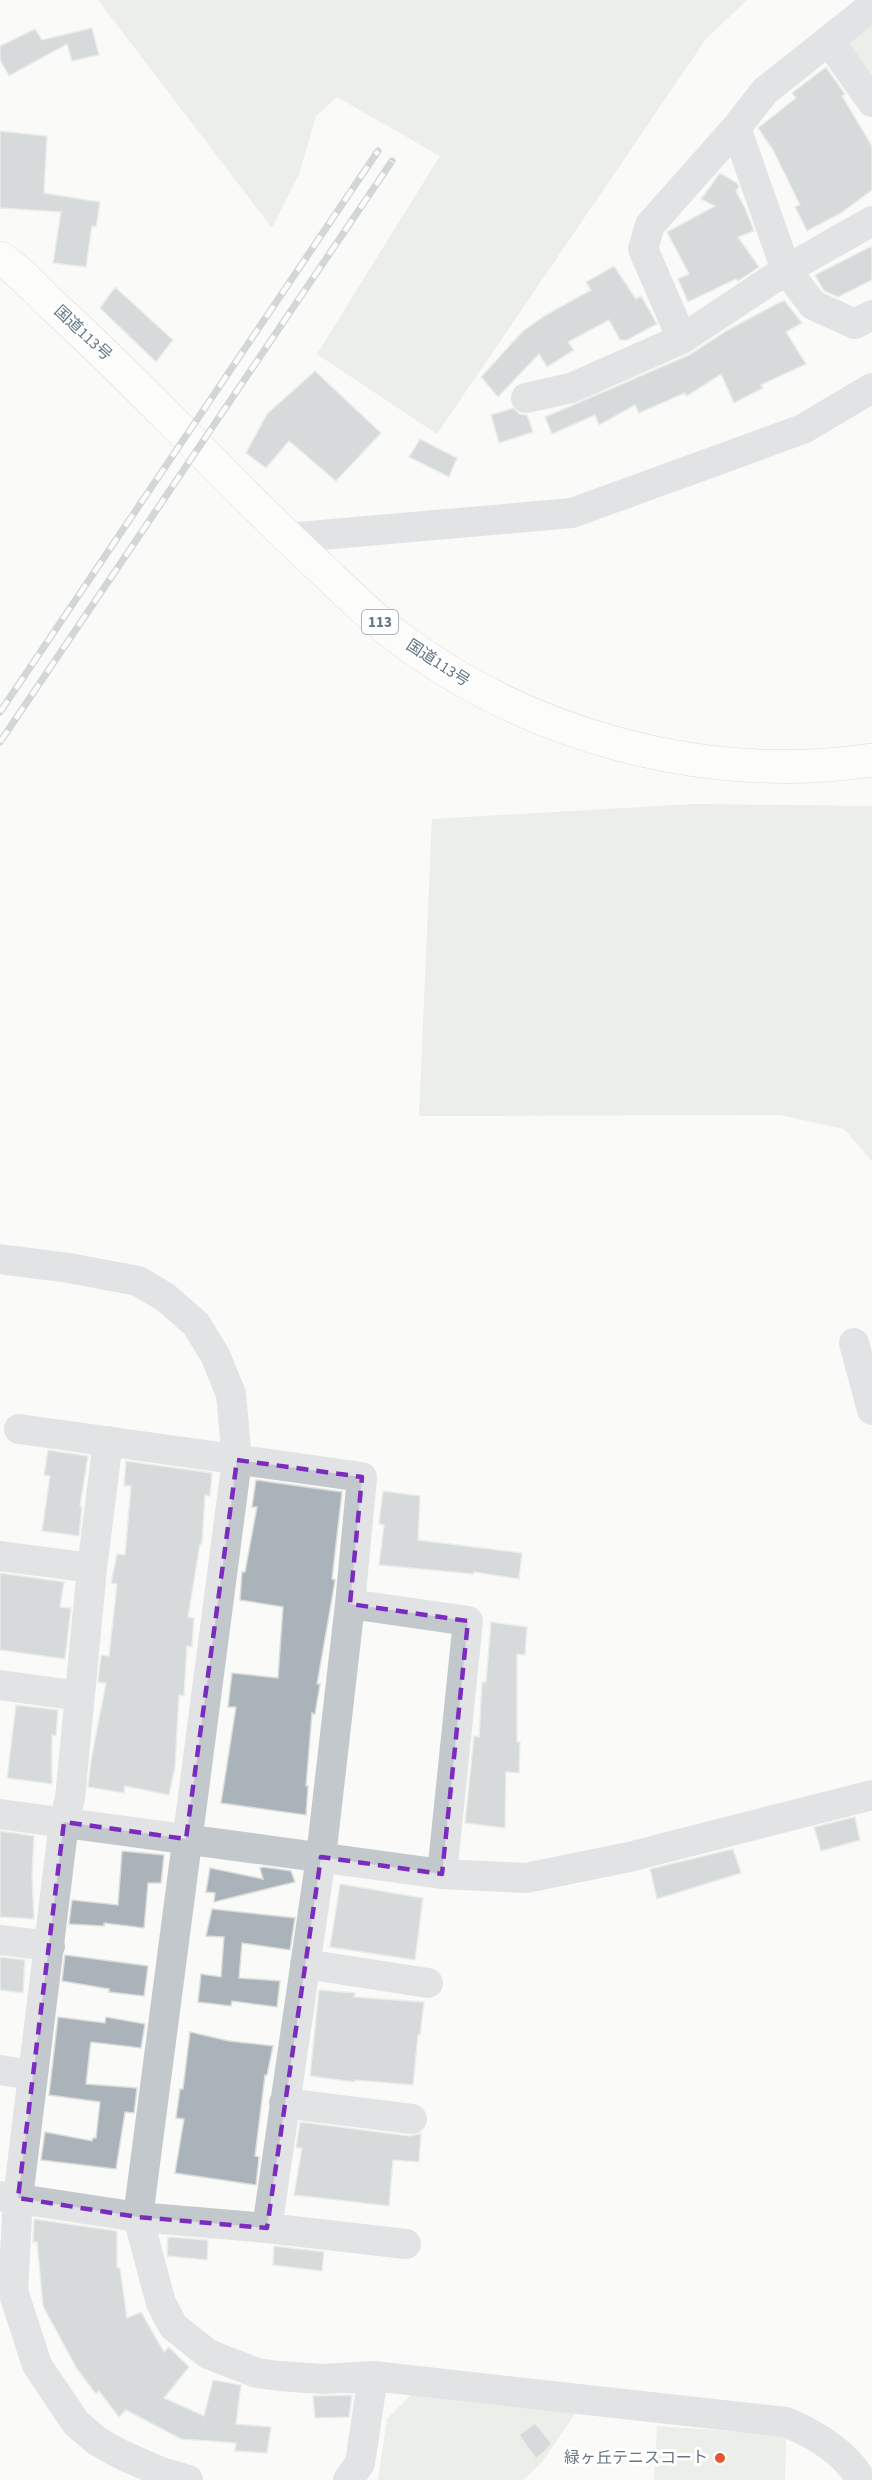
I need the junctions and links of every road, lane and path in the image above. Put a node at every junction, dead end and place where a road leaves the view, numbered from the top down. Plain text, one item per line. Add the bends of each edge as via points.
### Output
1 (872, 6) edge
2 (829, 41) junction
3 (872, 102) edge
4 (736, 128) junction
5 (872, 221) edge
6 (0, 258) edge
7 (786, 270) junction
8 (872, 315) edge
9 (682, 339) junction
10 (872, 388) edge
11 (526, 398) dead end
12 (287, 538) junction
13 (872, 760) edge
14 (0, 1259) edge
15 (854, 1343) dead end
16 (872, 1410) edge
17 (19, 1429) dead end
18 (108, 1441) junction
19 (237, 1460) junction
20 (0, 1556) edge
21 (92, 1568) junction
22 (350, 1604) junction
23 (0, 1684) edge
24 (80, 1696) junction
25 (872, 1795) edge
26 (0, 1814) edge
27 (64, 1822) junction
28 (186, 1839) junction
29 (321, 1857) junction
30 (442, 1874) junction
31 (0, 1940) edge
32 (50, 1946) junction
33 (305, 1964) junction
34 (428, 1983) dead end
35 (0, 2070) edge
36 (32, 2075) junction
37 (284, 2103) junction
38 (412, 2119) dead end
39 (9, 2197) edge
40 (138, 2217) junction
41 (267, 2228) junction
42 (406, 2244) dead end
43 (6, 2277) edge
44 (373, 2376) junction
45 (188, 2480) edge
46 (348, 2480) edge
47 (861, 2480) edge

1 - 2 street
2 - 3 street
2 - 4 street via 765,91
4 - 7 street
4 - 9 street via 650,225 644,249
5 - 7 street
6 - 12 highway, 国道113号 / 113 via 105,354
7 - 8 street via 813,305 855,324
7 - 9 street
9 - 11 street via 572,388
10 - 12 street via 803,429 572,513
12 - 13 highway, 国道113号 / 113 via 389,630 432,661 470,685 559,725 614,743 710,761 806,767
14 - 19 street via 138,1281 165,1297 196,1324 215,1356 231,1394
15 - 16 street
17 - 18 street
18 - 19 street
18 - 21 street
19 - 22 street via 362,1477
19 - 28 street
20 - 21 street
21 - 24 street
22 - 29 street
22 - 30 street via 468,1621
23 - 24 street
24 - 27 street
25 - 30 street via 629,1857 526,1878
26 - 27 street
27 - 28 street
27 - 32 street
28 - 29 street
28 - 40 street
29 - 30 street
29 - 33 street
31 - 32 street
32 - 36 street
33 - 34 street
33 - 37 street
35 - 36 street
36 - 39 street
37 - 38 street
37 - 41 street
39 - 40 street
39 - 43 street
40 - 41 street
40 - 44 street via 161,2303 173,2326 208,2354 257,2373 279,2376
41 - 42 street
43 - 45 street via 37,2365 76,2423 120,2454
44 - 46 street via 360,2463
44 - 47 street via 786,2422 830,2446

